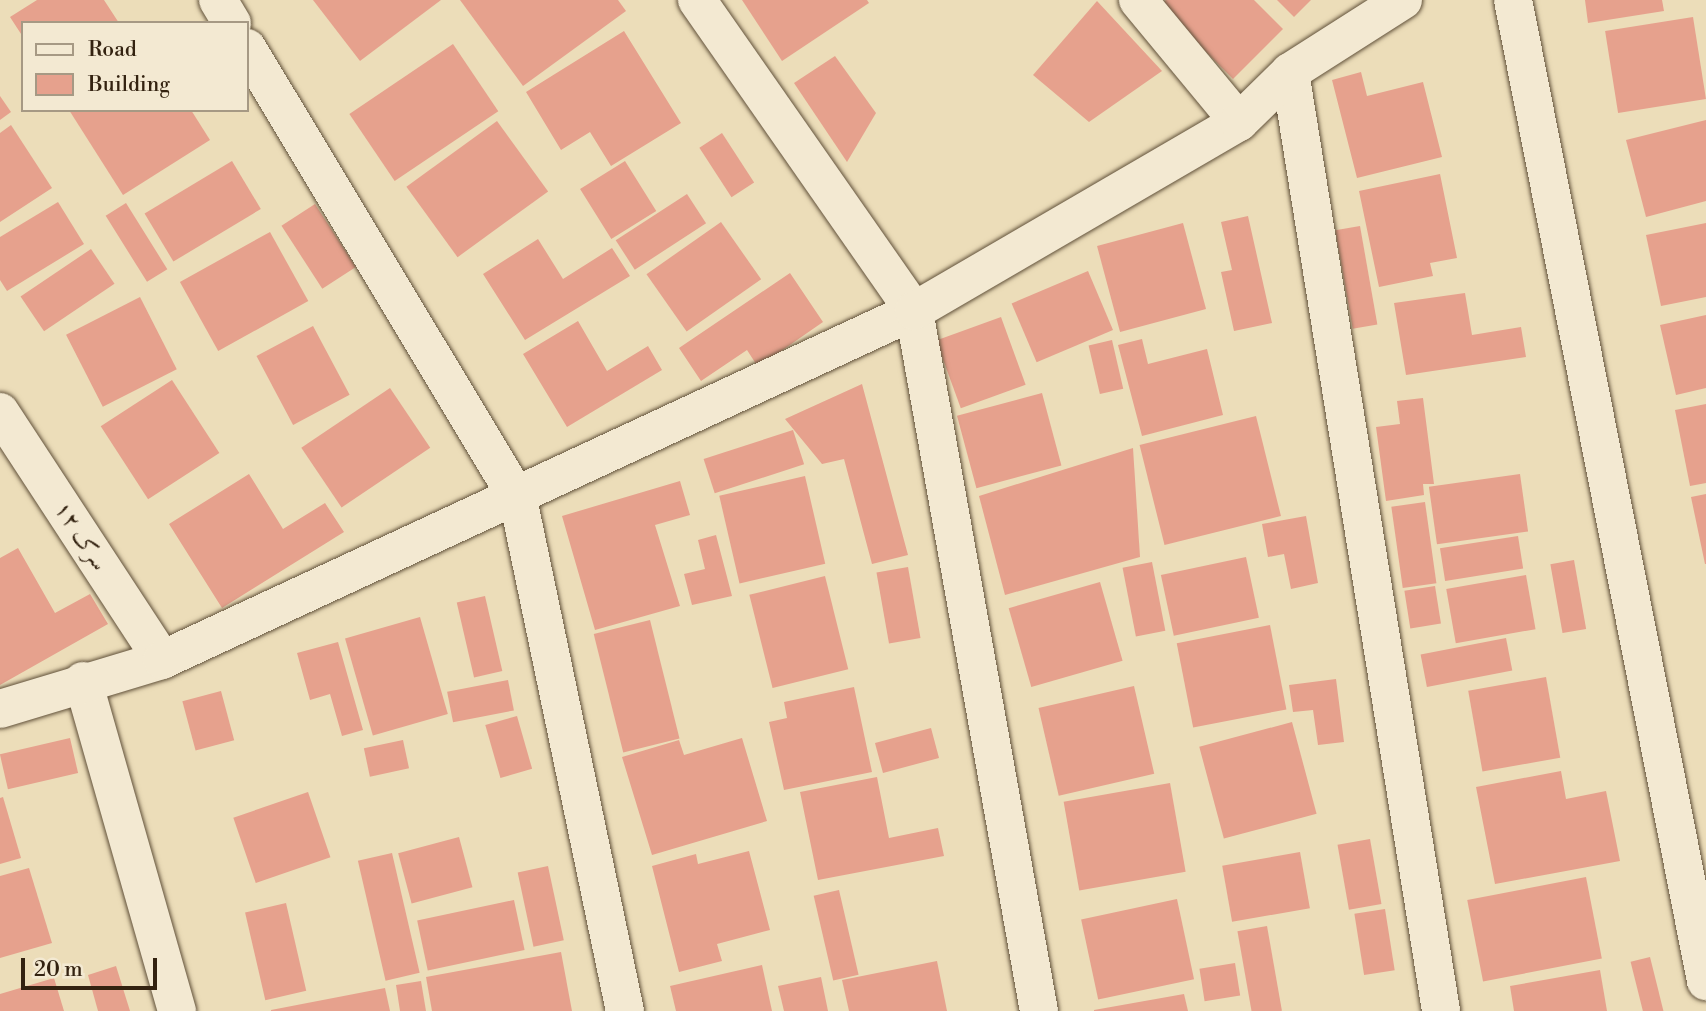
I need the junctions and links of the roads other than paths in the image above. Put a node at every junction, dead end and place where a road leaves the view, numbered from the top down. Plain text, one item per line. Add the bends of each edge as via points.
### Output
1 (218, 0) edge
2 (697, 0) edge
3 (1138, 0) edge
4 (1403, 0) edge
5 (1513, 0) edge
6 (231, 21) edge
7 (248, 50) edge
8 (1290, 72) junction
9 (1239, 122) junction
10 (914, 311) junction
11 (0, 412) edge
12 (518, 499) junction
13 (162, 660) junction
14 (83, 681) junction
15 (0, 709) edge
16 (1706, 981) edge
17 (177, 1011) edge
18 (625, 1011) edge
19 (1039, 1011) edge
20 (1441, 1011) edge

1 - 6 street
2 - 10 street
3 - 9 street
4 - 8 street
5 - 16 street
7 - 12 street
8 - 9 street
8 - 20 street
9 - 10 street
10 - 12 street
10 - 19 street
11 - 13 street, سرک ۱۲
12 - 13 street
12 - 18 street
13 - 14 street
14 - 15 street
14 - 17 street

